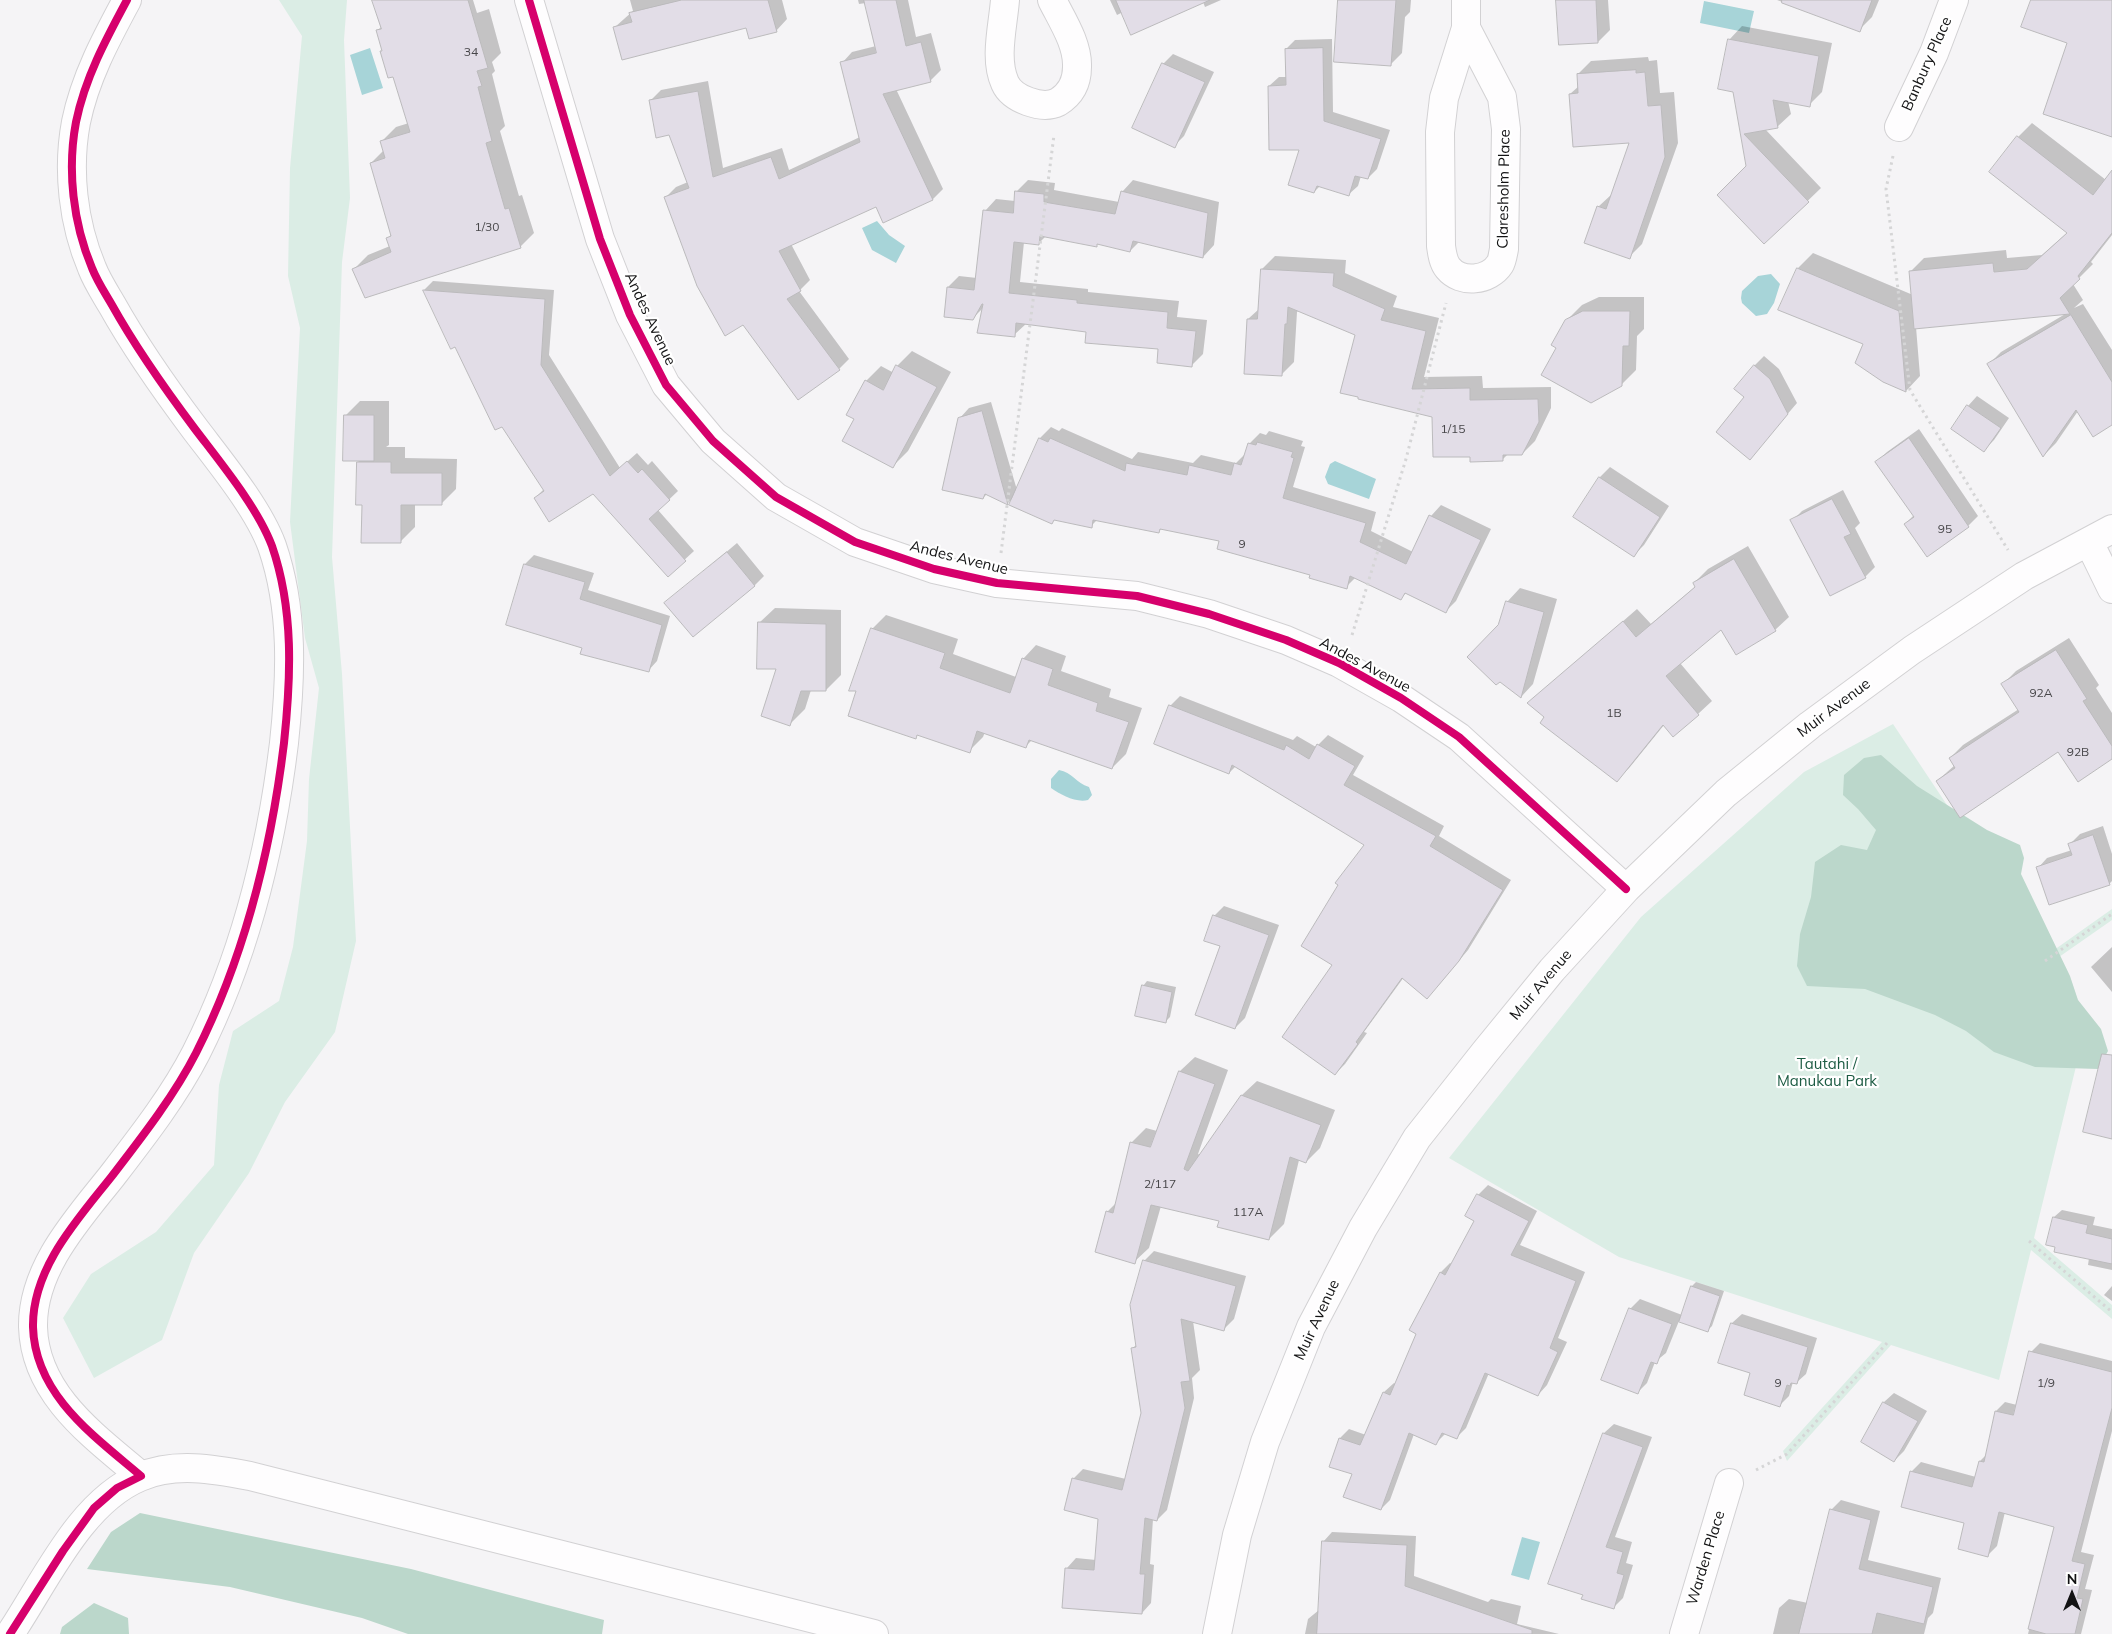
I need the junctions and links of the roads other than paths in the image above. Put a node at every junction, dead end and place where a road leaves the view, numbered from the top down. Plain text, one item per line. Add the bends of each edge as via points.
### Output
1 (127, 0) edge
2 (529, 0) edge
3 (1005, 0) edge
4 (1052, 0) edge
5 (1466, 0) edge
6 (1954, 0) edge
7 (1466, 28) junction
8 (1899, 127) road end
9 (2100, 535) edge
10 (2112, 589) edge
11 (1626, 889) junction
12 (141, 1476) junction
13 (1730, 1483) road end
14 (31, 1604) junction
15 (0, 1623) edge
16 (10, 1634) edge
17 (874, 1634) edge
18 (1217, 1634) edge
19 (1684, 1634) edge

1 - 12 street via 107,37 77,120 71,159 73,196 81,234 92,269 118,317 159,381 237,485 271,543 288,615 290,662 284,743 262,870 242,944 220,1002 195,1056 164,1105 70,1228 36,1296 35,1348 55,1394 78,1422
2 - 11 street, Andes Avenue via 600,239 630,315 666,385 713,441 776,496 855,542 934,569 997,583 1137,596 1209,614 1286,640 1338,663 1401,698 1459,737
3 - 4 street via 1000,62 1005,84 1019,100 1056,103 1074,85 1077,66 1075,47
5 - 7 street, Claresholm Place
6 - 8 street, Banbury Place via 1934,53
7 - 7 street, Claresholm Place via 1502,97 1506,130 1504,250 1500,264 1488,276 1474,278 1460,277 1448,268 1441,246 1440,132 1444,98
9 - 10 street
9 - 11 street, Muir Avenue via 2024,576 1912,650 1810,725 1726,793
11 - 18 street, Muir Avenue via 1552,970 1416,1138 1363,1228 1311,1327 1265,1442 1237,1535
12 - 14 street via 117,1488 94,1508
12 - 17 street via 188,1468 250,1476
13 - 19 street, Warden Place
14 - 15 street
14 - 16 street

